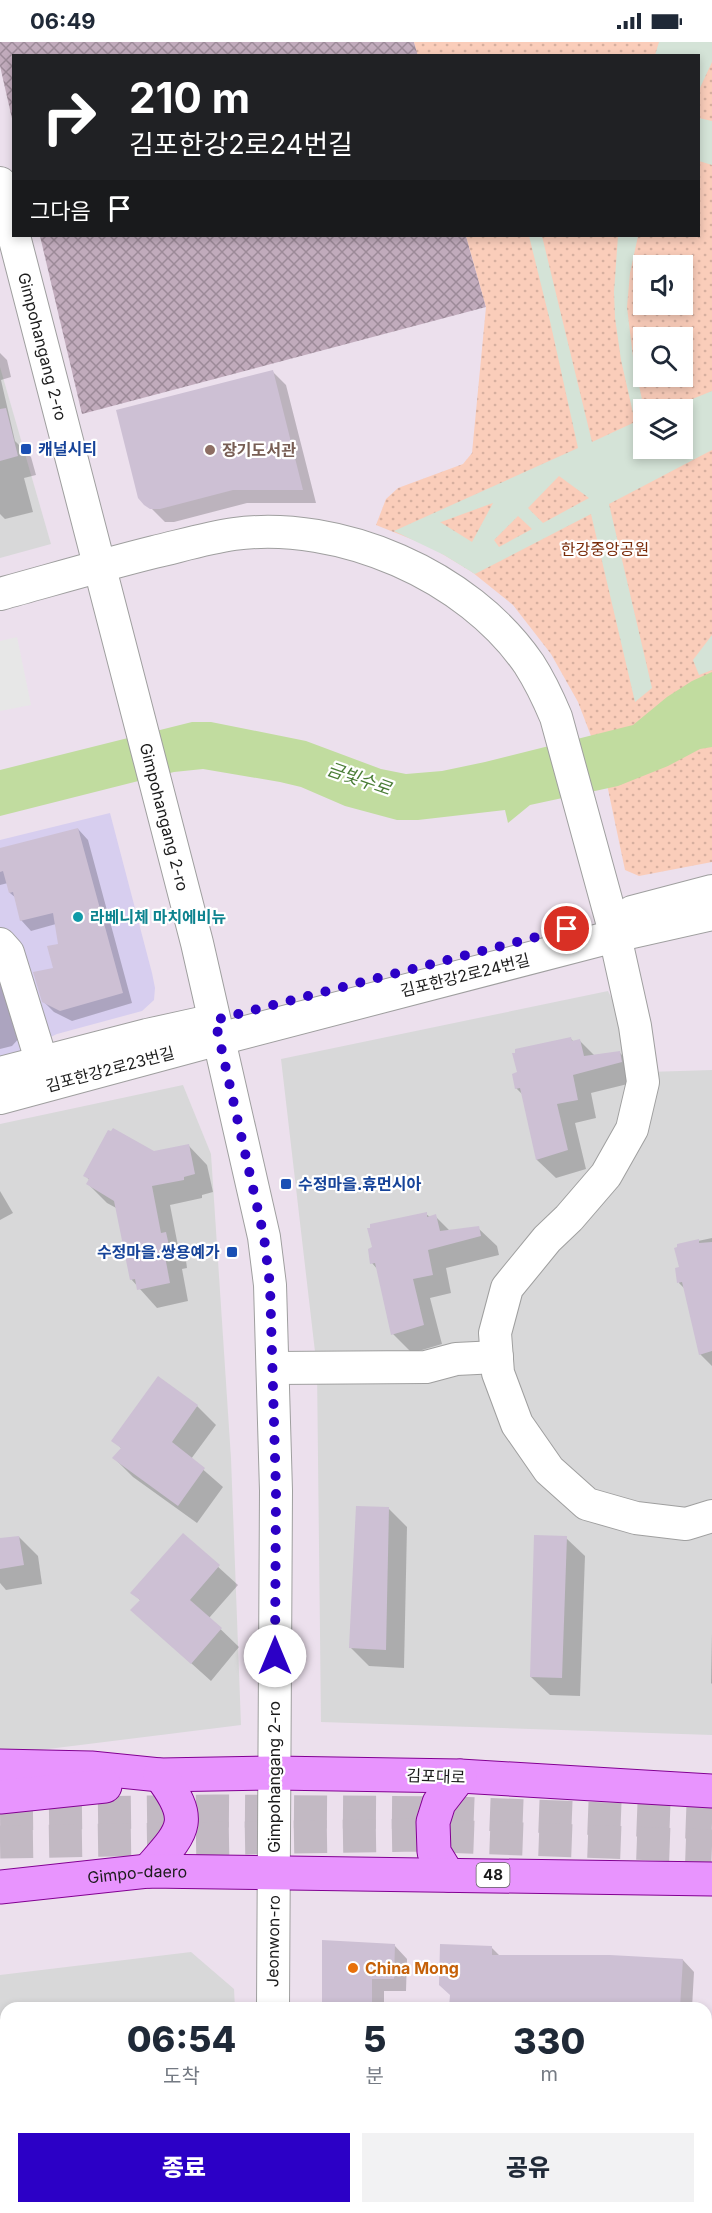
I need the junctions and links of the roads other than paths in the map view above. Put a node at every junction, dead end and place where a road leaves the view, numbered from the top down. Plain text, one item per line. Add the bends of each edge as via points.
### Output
1 (0, 183) edge
2 (12, 228) edge
3 (15, 237) edge
4 (101, 566) junction
5 (0, 594) edge
6 (712, 891) edge
7 (712, 914) edge
8 (613, 927) junction
9 (0, 944) edge
10 (217, 1030) junction
11 (42, 1063) junction
12 (0, 1073) edge
13 (0, 1098) edge
14 (497, 1357) junction
15 (273, 1368) junction
16 (712, 1516) edge
17 (0, 1766) edge
18 (274, 1773) junction
19 (159, 1775) junction
20 (460, 1776) junction
21 (712, 1791) edge
22 (0, 1797) edge
23 (148, 1871) junction
24 (274, 1873) junction
25 (448, 1875) junction
26 (712, 1879) edge
27 (0, 1887) edge
28 (273, 2002) edge

1 - 2 street, Gimpohangang 2-ro
3 - 4 street, Gimpohangang 2-ro
4 - 5 street
4 - 8 street via 234,534 279,532 326,537 373,551 447,586 506,636 545,691 556,717
4 - 10 street, Gimpohangang 2-ro
6 - 8 street, 김포한강2로24번길
7 - 8 street, 김포한강2로24번길
8 - 10 street, 김포한강2로24번길
8 - 14 street via 643,1082 632,1129 606,1175 507,1288 495,1333
9 - 11 street via 8,953
10 - 11 street, 김포한강2로23번길 via 147,1035
10 - 13 street, 김포한강2로23번길
10 - 15 street, Gimpohangang 2-ro via 264,1237
11 - 12 street, 김포한강2로23번길
14 - 15 street via 456,1359 426,1367
14 - 16 street via 498,1373 517,1424 549,1470 587,1504 636,1518 686,1524
15 - 18 street, Gimpohangang 2-ro
17 - 19 main road via 91,1768
18 - 19 main road, 김포대로
18 - 20 main road, 김포대로
18 - 24 street, Gimpohangang 2-ro
19 - 22 main road
19 - 23 main road via 176,1797 181,1831
20 - 21 main road, 김포대로
20 - 25 main road via 439,1803 433,1822 434,1852
23 - 24 main road, Gimpo-daero / 48
23 - 27 main road, Gimpo-daero / 48
24 - 25 main road, 48
24 - 28 street, Jeonwon-ro
25 - 26 main road, 48

